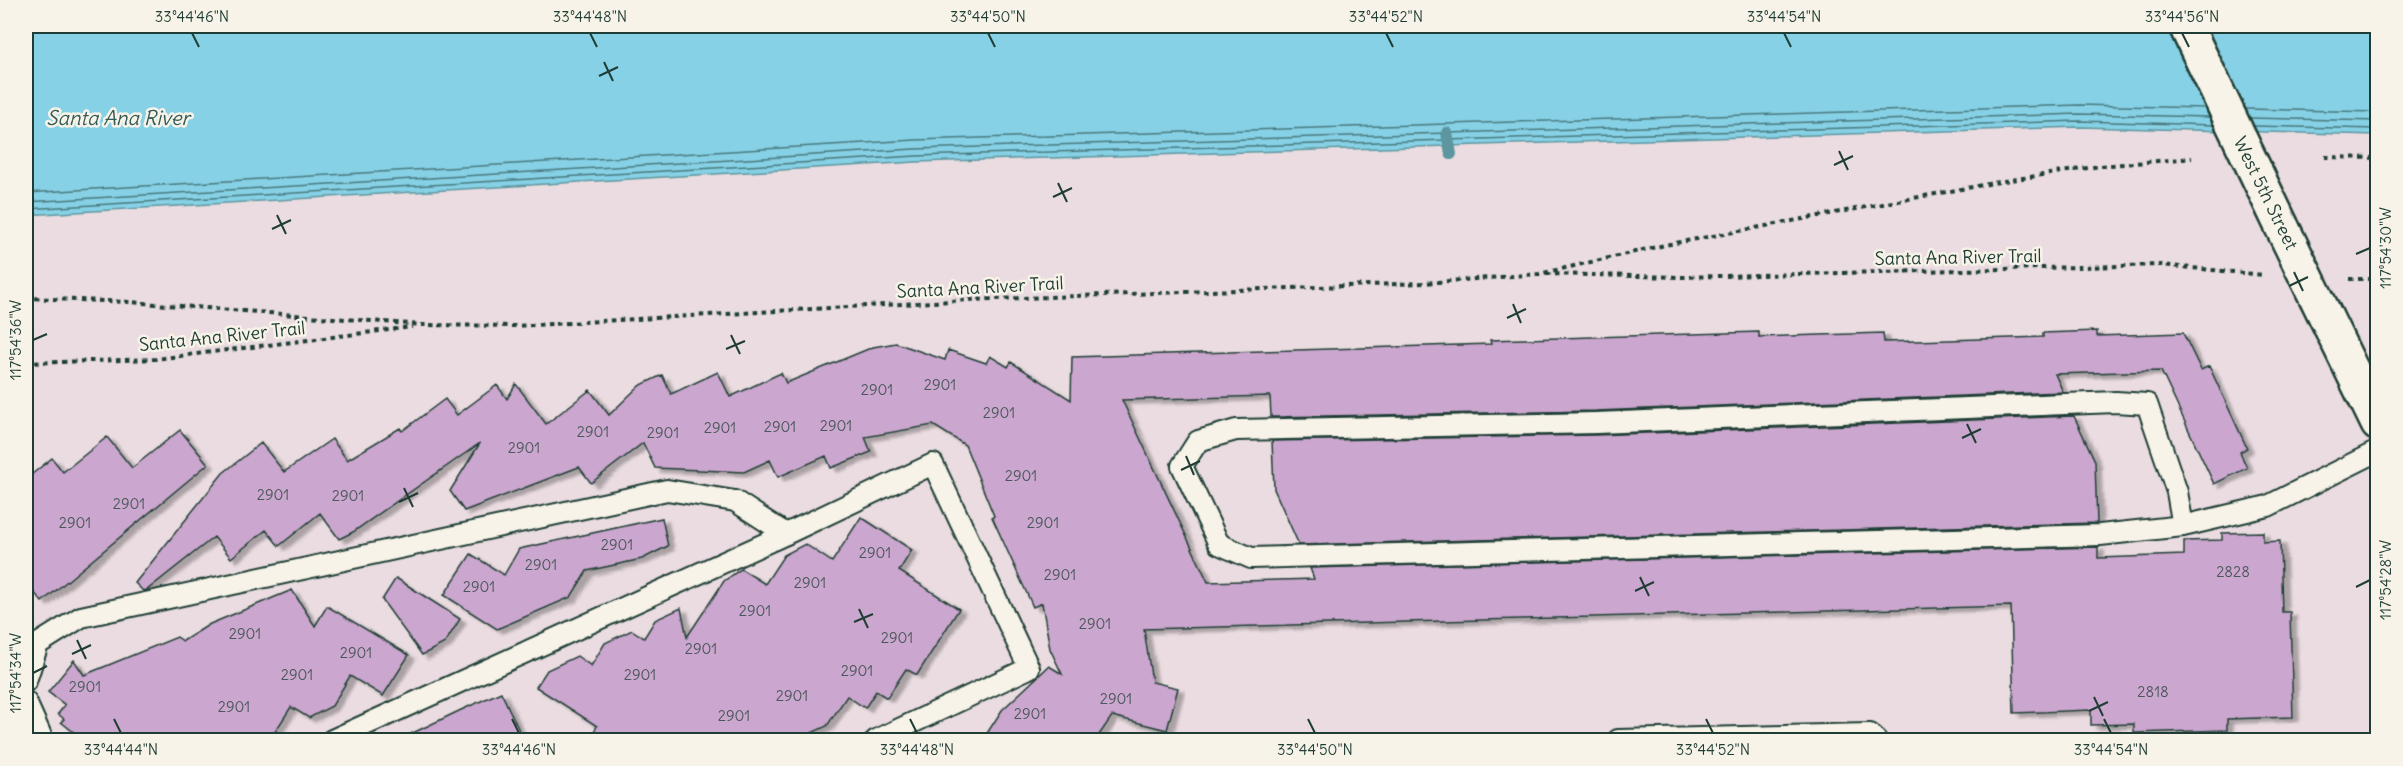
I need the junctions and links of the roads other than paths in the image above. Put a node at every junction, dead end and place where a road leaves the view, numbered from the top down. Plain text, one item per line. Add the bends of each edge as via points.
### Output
1 (2186, 26) edge
2 (2378, 424) edge
3 (2378, 451) edge
4 (2182, 526) junction
5 (786, 534) junction
6 (26, 681) edge
7 (26, 702) edge
8 (43, 741) edge
9 (332, 741) edge
10 (876, 741) edge
11 (1618, 741) edge
12 (1875, 741) edge

1 - 2 street, West 5th Street, bridge
3 - 4 lane via 2268,506
4 - 4 lane via 2100,535 1251,558 1219,544 1182,466 1198,441 1236,430 1596,423 2116,402 2147,404 2177,492
5 - 6 lane via 735,501 667,490 81,617 38,644
5 - 9 lane
5 - 10 lane via 933,464 1029,668
7 - 8 lane
11 - 12 lane via 1870,734

